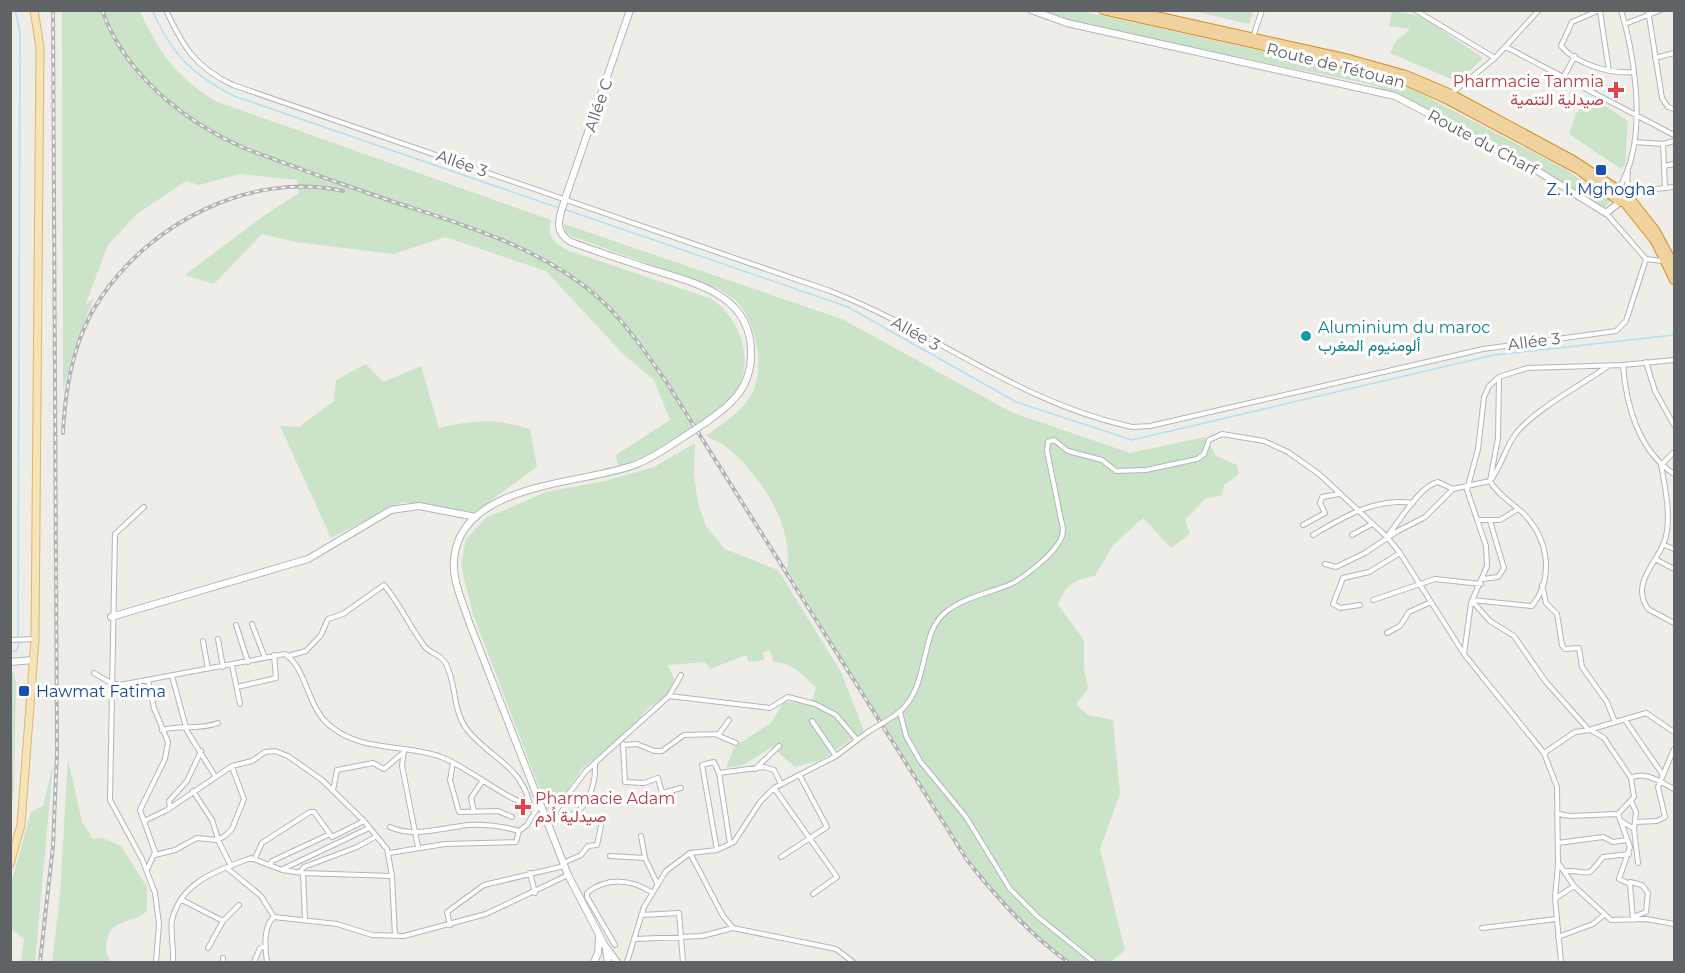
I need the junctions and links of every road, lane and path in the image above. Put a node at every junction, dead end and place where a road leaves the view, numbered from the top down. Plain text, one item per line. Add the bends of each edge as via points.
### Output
1 (34, 10) edge
2 (166, 10) edge
3 (630, 10) edge
4 (1031, 10) edge
5 (1103, 10) edge
6 (1129, 10) edge
7 (1262, 10) edge
8 (1415, 10) edge
9 (1539, 10) edge
10 (1621, 10) edge
11 (1661, 10) edge
12 (1600, 11) edge
13 (1649, 13) edge
14 (1625, 24) junction
15 (1253, 37) junction
16 (1506, 47) junction
17 (1674, 53) edge
18 (1575, 56) junction
19 (1495, 58) junction
20 (1655, 58) junction
21 (1609, 72) junction
22 (1632, 72) junction
23 (1563, 78) junction
24 (1451, 94) junction
25 (1674, 109) edge
26 (1636, 115) junction
27 (1674, 135) edge
28 (1674, 141) edge
29 (1635, 142) junction
30 (1663, 144) junction
31 (1674, 164) edge
32 (1664, 166) junction
33 (1674, 187) edge
34 (1665, 188) junction
35 (1623, 195) junction
36 (565, 200) junction
37 (1608, 211) junction
38 (1646, 259) junction
39 (1672, 262) edge
40 (1674, 280) edge
41 (1674, 360) edge
42 (1646, 362) junction
43 (1623, 365) junction
44 (1609, 366) junction
45 (1499, 377) junction
46 (1674, 425) edge
47 (1674, 452) edge
48 (1661, 465) junction
49 (1674, 474) edge
50 (1490, 481) junction
51 (1467, 485) junction
52 (1453, 489) junction
53 (1339, 494) junction
54 (1667, 499) junction
55 (1413, 503) junction
56 (1674, 504) edge
57 (144, 507) dead end
58 (1518, 509) junction
59 (1357, 511) junction
60 (476, 517) junction
61 (1477, 520) junction
62 (1490, 521) junction
63 (1372, 524) junction
64 (1304, 525) dead end
65 (1313, 535) dead end
66 (1352, 535) dead end
67 (1387, 537) junction
68 (1664, 545) junction
69 (1674, 549) edge
70 (1400, 553) junction
71 (1655, 559) junction
72 (1325, 564) dead end
73 (1674, 569) edge
74 (1482, 582) junction
75 (1418, 583) junction
76 (1542, 583) junction
77 (1373, 600) dead end
78 (1472, 600) junction
79 (1431, 602) junction
80 (1360, 605) dead end
81 (111, 617) junction
82 (1674, 623) edge
83 (252, 624) dead end
84 (236, 625) dead end
85 (1387, 633) dead end
86 (35, 639) junction
87 (218, 639) dead end
88 (10, 640) edge
89 (203, 641) dead end
90 (1464, 654) junction
91 (274, 655) junction
92 (288, 656) junction
93 (265, 658) junction
94 (34, 660) junction
95 (10, 662) edge
96 (248, 662) junction
97 (232, 665) junction
98 (223, 666) junction
99 (208, 669) junction
100 (94, 673) dead end
101 (681, 675) dead end
102 (172, 676) junction
103 (148, 680) junction
104 (111, 683) junction
105 (237, 687) junction
106 (669, 696) junction
107 (240, 704) dead end
108 (900, 712) junction
109 (729, 720) dead end
110 (1625, 720) junction
111 (812, 721) dead end
112 (1615, 722) junction
113 (218, 723) dead end
114 (185, 726) junction
115 (1589, 729) junction
116 (162, 730) junction
117 (1674, 732) edge
118 (716, 734) junction
119 (857, 740) junction
120 (623, 742) junction
121 (736, 743) dead end
122 (779, 746) dead end
123 (1674, 749) edge
124 (404, 751) junction
125 (201, 752) junction
126 (1544, 753) junction
127 (836, 756) junction
128 (453, 763) junction
129 (595, 763) junction
130 (232, 766) junction
131 (754, 769) junction
132 (719, 773) junction
133 (215, 776) junction
134 (800, 776) junction
135 (1663, 776) junction
136 (1631, 778) junction
137 (483, 780) junction
138 (1661, 782) junction
139 (781, 784) junction
140 (774, 788) junction
141 (681, 789) dead end
142 (1674, 789) edge
143 (193, 791) junction
144 (333, 791) junction
145 (1631, 801) junction
146 (531, 805) junction
147 (170, 808) junction
148 (540, 808) junction
149 (474, 812) junction
150 (1559, 814) junction
151 (1618, 814) junction
152 (554, 816) junction
153 (512, 817) dead end
154 (1621, 820) junction
155 (144, 821) junction
156 (364, 821) junction
157 (548, 821) junction
158 (1635, 822) junction
159 (601, 826) dead end
160 (390, 827) dead end
161 (369, 828) junction
162 (1634, 829) junction
163 (519, 831) junction
164 (415, 833) junction
165 (328, 835) junction
166 (642, 836) dead end
167 (375, 837) junction
168 (218, 840) junction
169 (810, 840) junction
170 (1628, 840) junction
171 (1557, 843) junction
172 (730, 844) junction
173 (418, 848) junction
174 (717, 850) junction
175 (690, 853) junction
176 (389, 854) junction
177 (1629, 854) junction
178 (155, 855) junction
179 (610, 856) dead end
180 (782, 857) dead end
181 (255, 858) junction
182 (645, 858) junction
183 (1638, 863) dead end
184 (10, 864) edge
185 (564, 864) junction
186 (1558, 864) junction
187 (270, 865) junction
188 (229, 867) junction
189 (147, 870) junction
190 (282, 870) junction
191 (1563, 871) junction
192 (302, 873) junction
193 (530, 873) junction
194 (568, 875) junction
195 (392, 876) junction
196 (1629, 882) junction
197 (657, 883) junction
198 (1574, 886) junction
199 (651, 892) junction
200 (535, 893) junction
201 (813, 894) dead end
202 (1555, 898) junction
203 (182, 900) junction
204 (239, 905) dead end
205 (588, 906) junction
206 (641, 915) junction
207 (1604, 915) junction
208 (274, 917) junction
209 (1633, 918) junction
210 (305, 919) junction
211 (1556, 919) junction
212 (223, 921) junction
213 (1674, 924) edge
214 (450, 925) junction
215 (733, 928) junction
216 (1482, 928) dead end
217 (599, 933) junction
218 (395, 936) junction
219 (1558, 937) junction
220 (682, 938) junction
221 (635, 939) junction
222 (615, 945) dead end
223 (266, 946) junction
224 (605, 946) junction
225 (208, 948) dead end
226 (156, 963) edge
227 (173, 963) edge
228 (254, 963) edge
229 (267, 963) edge
230 (594, 963) edge
231 (608, 963) edge
232 (617, 963) edge
233 (627, 963) edge
234 (683, 963) edge
235 (853, 963) edge
236 (1094, 963) edge
237 (1561, 963) edge

1 - 86 main road via 40,47
2 - 36 street, Allée 3 via 193,57 204,69 228,82
3 - 36 street, Allée C
4 - 37 street, Route du Charf via 1067,23 1395,96
5 - 35 highway, Route de Tétouan via 1404,80
6 - 15 highway, Route de Tétouan
7 - 15 street
8 - 19 street
9 - 16 street
10 - 14 street
11 - 13 street
12 - 18 street via 1575,20 1566,31 1561,46
12 - 21 street
13 - 14 street
13 - 20 street
14 - 22 street
15 - 24 highway, Route de Tétouan via 1376,66
16 - 19 street
16 - 23 street
17 - 20 street
18 - 21 street
18 - 23 street
19 - 24 street
20 - 25 street via 1662,98
21 - 22 street
22 - 26 street
23 - 26 street
24 - 35 highway, Route de Tétouan via 1573,160
26 - 27 street
26 - 29 street
28 - 30 street
29 - 30 street
29 - 35 street
30 - 32 street
31 - 32 street
32 - 34 street
33 - 34 street
34 - 35 street
35 - 37 street
35 - 39 highway, Route de Tétouan via 1655,230
36 - 38 street, Allée 3 via 859,302 1026,392 1122,425 1140,427 1483,349 1616,331 1626,321
36 - 60 street, Allée C, bridge via 558,223 560,234 571,242 722,296 739,314 751,345 749,374 732,402 637,464 548,483
37 - 38 street
38 - 39 street
39 - 40 highway, Route de Tétouan
41 - 42 street
42 - 43 street
42 - 46 street via 1655,391
43 - 44 street
43 - 48 street via 1636,424
44 - 45 street via 1534,368
44 - 50 street via 1524,425
45 - 50 street via 1498,438
45 - 51 street via 1485,393 1478,449
47 - 48 street
48 - 49 street
48 - 54 street
50 - 51 street
50 - 58 street
51 - 52 street
51 - 61 street
52 - 55 street via 1434,482
52 - 67 street via 1425,517
53 - 59 street
53 - 64 street via 1322,497 1320,503 1325,513
53 - 108 street via 1298,458 1261,441 1222,434 1209,440 1204,454 1197,459 1124,472 1102,460 1068,451 1054,440 1048,442 1063,529 1061,540 1021,578 943,614 934,629 913,699
54 - 56 street
54 - 68 street
55 - 59 street via 1389,502
55 - 67 street
57 - 81 street via 115,534
58 - 62 street via 1505,518
58 - 76 street via 1543,543 1547,565
59 - 63 street
59 - 65 street
60 - 81 street via 419,506 391,510 302,561
60 - 148 street via 464,528 457,545 454,571
61 - 62 street
61 - 74 street via 1487,553
62 - 74 street via 1504,568 1498,577
63 - 66 street
63 - 67 street
67 - 70 street
67 - 72 street via 1336,567
68 - 69 street
68 - 71 street
70 - 75 street
70 - 80 street via 1369,572 1343,578 1333,604 1340,608
71 - 73 street
71 - 82 street via 1645,576 1642,596 1655,615
74 - 75 street via 1440,579
74 - 78 street
75 - 77 street
75 - 79 street
76 - 78 street via 1530,607
76 - 112 street via 1546,603 1557,614 1562,645 1565,649 1579,648 1582,667 1607,702
78 - 90 street
78 - 115 street via 1490,621 1514,636 1546,682
79 - 85 street via 1409,612 1400,626
79 - 90 street
81 - 104 street
83 - 93 street
84 - 96 street
86 - 88 street
86 - 94 main road
87 - 98 street
89 - 99 street
90 - 126 street
91 - 92 street
91 - 93 street
91 - 105 street via 276,678
92 - 124 street via 328,724 370,745
92 - 146 street via 306,651 328,620 384,585 425,647 446,664 455,708 463,724 518,776
93 - 96 street
94 - 95 street
94 - 184 main road via 21,825
96 - 97 street
97 - 98 street
97 - 105 street
98 - 99 street
99 - 102 street
100 - 104 street
101 - 106 street
102 - 103 street
102 - 114 street
103 - 104 street
103 - 116 street
104 - 189 street via 110,800
105 - 107 street
106 - 119 street via 770,708 788,697 836,715
106 - 120 street
108 - 119 street, bridge
108 - 236 street via 906,736 920,761 966,817 1010,889
109 - 118 street
110 - 112 street
110 - 117 street via 1650,714
110 - 135 street
111 - 127 street
112 - 115 street
113 - 114 street
114 - 116 street
114 - 125 street
115 - 126 street via 1575,732
115 - 136 street via 1604,738
116 - 155 street via 168,740 166,754 140,810
118 - 120 street via 684,735 663,751
118 - 121 street
119 - 127 street
120 - 129 street
120 - 141 street via 625,782 644,783 658,778 662,793
122 - 131 street
123 - 135 street
124 - 128 street via 432,754
124 - 144 street via 384,769 370,763 337,770
124 - 164 street via 402,766
125 - 133 street
125 - 147 street via 187,781 169,801
126 - 150 street via 1556,779
127 - 134 street
128 - 137 street
128 - 149 street via 450,780 459,812
129 - 152 street
129 - 152 street via 593,787 582,808 568,816
130 - 133 street
130 - 144 street via 275,751
130 - 168 street via 244,799 232,829
131 - 132 street
131 - 139 street via 774,770
132 - 172 street
132 - 174 street via 714,762 702,765
133 - 143 street
134 - 139 street
134 - 169 street via 828,826
135 - 138 street
136 - 138 street via 1640,774
136 - 145 street
137 - 146 street
137 - 149 street via 471,798
138 - 142 street
138 - 158 street via 1657,791 1664,819
139 - 140 street
140 - 169 street
140 - 172 street
143 - 147 street
143 - 168 street via 212,820
144 - 156 street
145 - 151 street
145 - 158 street
146 - 148 street
147 - 155 street
148 - 157 street
148 - 163 street
149 - 153 street via 498,811
150 - 151 street
150 - 171 street
151 - 154 street
152 - 157 street
154 - 162 street
154 - 170 street
155 - 178 street
156 - 161 street
156 - 165 street via 336,837
157 - 185 street
158 - 162 street
159 - 185 street via 597,845 588,846
160 - 164 street
161 - 167 street
161 - 190 street
162 - 183 street
163 - 164 street via 476,825
163 - 173 street via 516,842
164 - 173 street
165 - 181 street via 311,812 262,843
165 - 187 street
166 - 182 street
167 - 176 street
167 - 192 street via 304,867
168 - 178 street via 196,838 175,850
168 - 188 street
169 - 180 street
169 - 201 street via 837,877
170 - 171 street via 1613,842 1603,837
170 - 177 street
171 - 186 street
172 - 174 street
173 - 176 street
174 - 175 street
175 - 197 street
175 - 215 street
176 - 195 street
177 - 191 street via 1603,857 1590,873
177 - 196 street via 1619,879
178 - 189 street
179 - 182 street
181 - 187 street
181 - 188 street
182 - 197 street
185 - 193 street
185 - 194 street
186 - 191 street
186 - 202 street
187 - 190 street
188 - 203 street via 202,878
188 - 208 street via 261,896
189 - 226 street via 157,906
190 - 192 street
191 - 198 street
192 - 195 street
192 - 210 street
193 - 200 street
193 - 214 street via 489,883 471,894 447,912
194 - 200 street
194 - 205 street
195 - 218 street
196 - 209 street
196 - 209 street via 1642,885 1648,893 1646,912
197 - 199 street
198 - 202 street
198 - 207 street
199 - 205 street via 633,883 608,881 587,893
199 - 206 street
200 - 214 street
202 - 211 street
203 - 212 street
203 - 227 street via 171,922
204 - 212 street
205 - 217 street
205 - 222 street
206 - 220 street via 678,912
206 - 221 street
207 - 209 street via 1611,920
207 - 219 street via 1593,924
208 - 210 street
208 - 223 street
209 - 213 street
210 - 218 street
211 - 216 street
211 - 219 street
212 - 225 street
214 - 218 street
215 - 220 street
215 - 235 street via 837,949
217 - 224 street
217 - 230 street
219 - 237 street
220 - 221 street
220 - 234 street
221 - 233 street
223 - 228 street via 260,948
223 - 229 street
224 - 231 street
224 - 232 street

